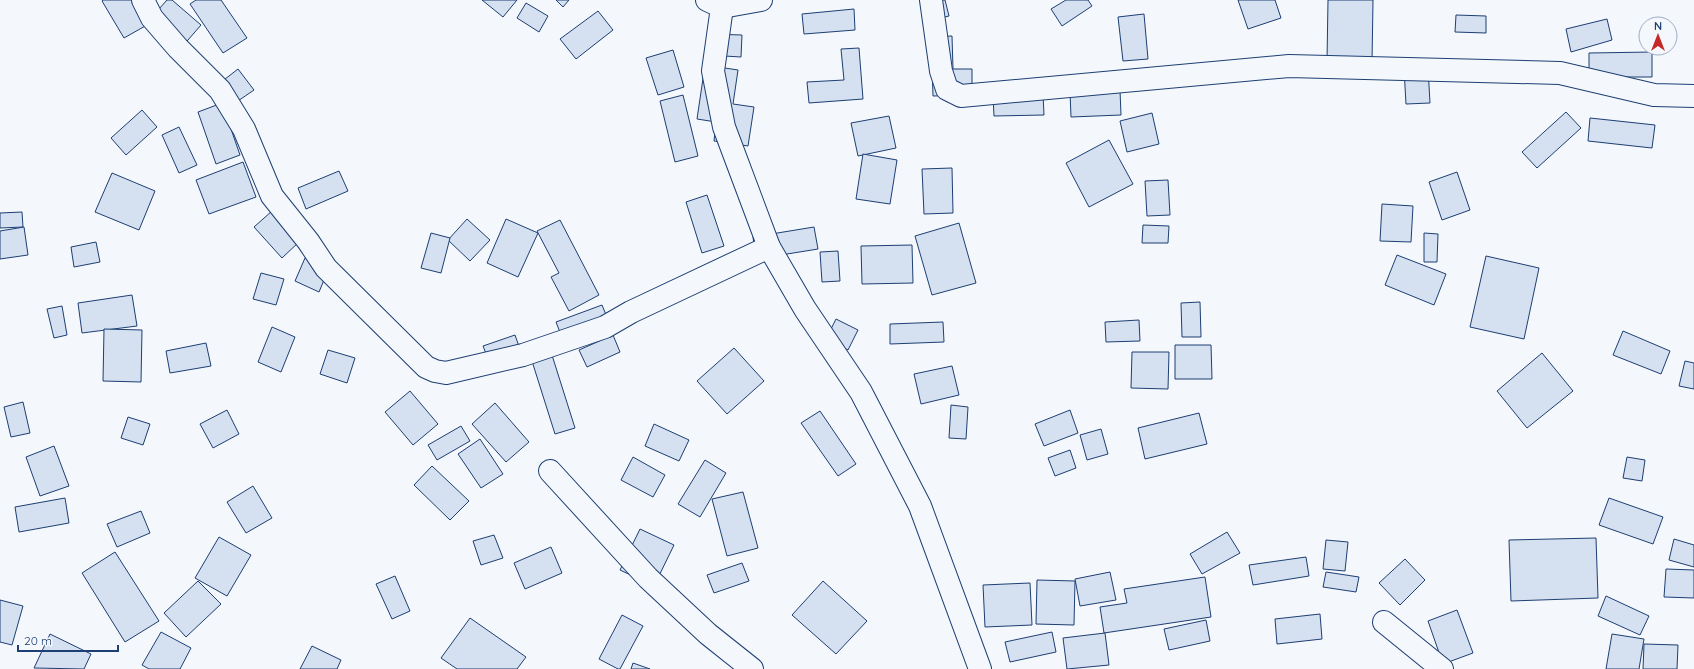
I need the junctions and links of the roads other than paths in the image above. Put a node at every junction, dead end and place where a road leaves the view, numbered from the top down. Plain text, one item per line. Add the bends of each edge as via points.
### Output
1 (143, 0) edge
2 (761, 0) edge
3 (931, 0) edge
4 (717, 2) edge
5 (1694, 96) edge
6 (768, 247) junction
7 (550, 471) dead end
8 (1384, 622) dead end
9 (752, 669) edge
10 (980, 669) edge
11 (1442, 669) edge

1 - 6 street via 152,18 220,90 244,130 272,196 326,268 421,362 435,371 446,373 523,355 605,328 631,312
2 - 4 street
3 - 5 street via 941,71 947,89 961,96 1289,66 1560,73 1654,95
4 - 6 street via 713,71 724,127
6 - 10 street via 805,309 861,392 920,506
7 - 9 street via 648,578 708,634
8 - 11 street

